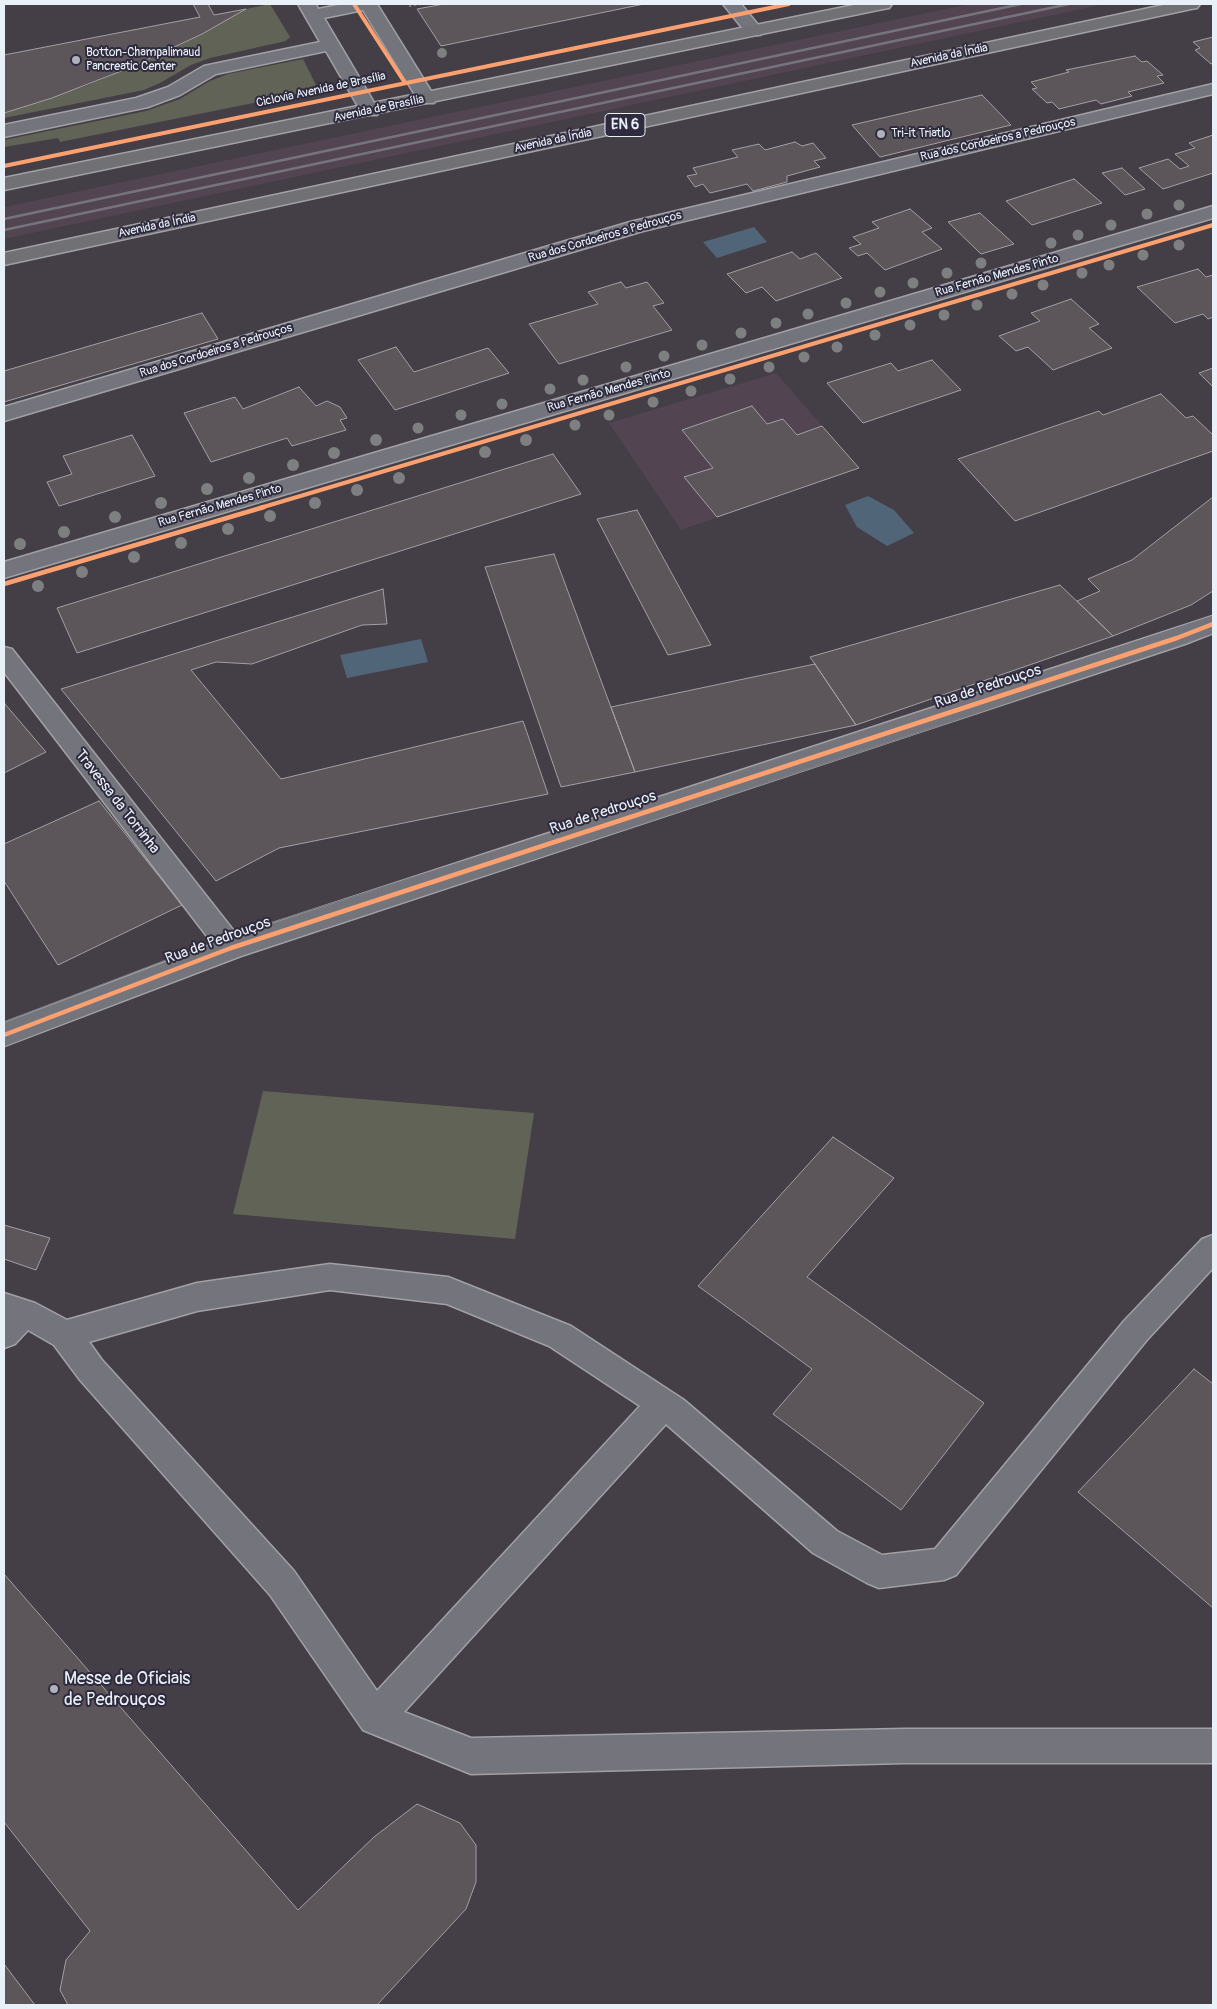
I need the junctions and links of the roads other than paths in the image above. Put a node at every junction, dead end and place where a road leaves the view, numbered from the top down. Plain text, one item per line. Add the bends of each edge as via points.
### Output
1 (368, 4) edge
2 (732, 4) edge
3 (883, 4) edge
4 (1191, 4) edge
5 (310, 9) edge
6 (754, 31) junction
7 (330, 45) junction
8 (1213, 89) edge
9 (427, 99) junction
10 (370, 111) junction
11 (4, 131) edge
12 (4, 184) edge
13 (1213, 212) edge
14 (60, 247) junction
15 (4, 258) edge
16 (4, 264) edge
17 (4, 414) edge
18 (4, 570) edge
19 (1213, 624) edge
20 (4, 655) edge
21 (231, 948) junction
22 (4, 1035) edge
23 (1213, 1248) edge
24 (11, 1318) edge
25 (65, 1335) junction
26 (664, 1404) junction
27 (375, 1718) junction
28 (1213, 1746) edge

1 - 5 street
1 - 9 street
2 - 6 street
3 - 6 main road, Avenida de Brasília
4 - 14 main road, Avenida da Índia / EN 6
5 - 7 street
6 - 9 main road, Avenida de Brasília
7 - 10 street
7 - 11 street via 210,70 167,94 141,103
8 - 17 street, Rua dos Cordoeiros a Pedrouços via 637,226
9 - 10 main road, Avenida de Brasília
10 - 12 main road, Avenida de Brasília
13 - 18 street, Rua Fernão Mendes Pinto
14 - 15 main road, Avenida da Índia / EN 6
14 - 16 main road
19 - 21 street, Rua de Pedrouços
20 - 21 street, Travessa da Torrinha
21 - 22 street, Rua de Pedrouços
23 - 26 street via 1135,1331 944,1564 879,1572 825,1542
24 - 25 street
25 - 26 street via 197,1296 340,1278 448,1291 560,1336
25 - 27 street via 91,1370 282,1583
26 - 27 street
27 - 28 street via 471,1756 904,1746

